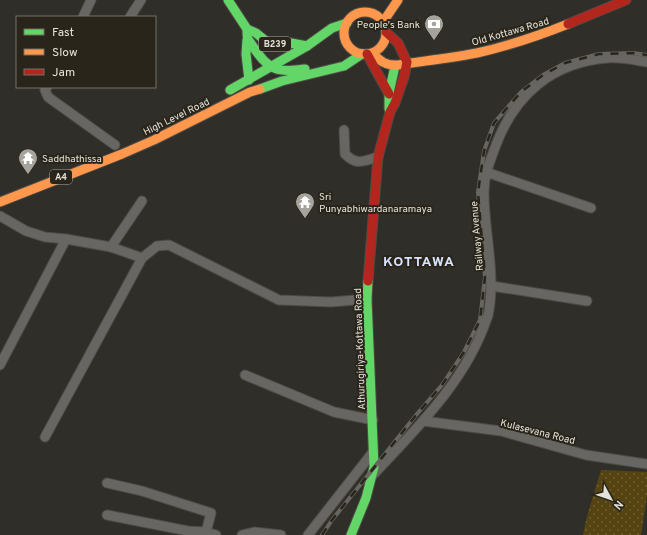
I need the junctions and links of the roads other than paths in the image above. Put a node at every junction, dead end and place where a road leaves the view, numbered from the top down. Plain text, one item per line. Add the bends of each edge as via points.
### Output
1 (91, 0) edge
2 (141, 0) edge
3 (398, 0) edge
4 (626, 0) edge
5 (229, 1) edge
6 (366, 4) dead end
7 (355, 15) junction
8 (83, 16) edge
9 (131, 16) edge
10 (383, 22) junction
11 (347, 23) junction
12 (248, 29) junction
13 (386, 32) junction
14 (246, 40) junction
15 (307, 46) junction
16 (367, 53) junction
17 (406, 62) junction
18 (647, 62) edge
19 (395, 66) junction
20 (270, 68) junction
21 (325, 70) junction
22 (249, 80) junction
23 (46, 88) edge
24 (225, 93) dead end
25 (389, 94) junction
26 (390, 112) junction
27 (344, 130) dead end
28 (115, 145) dead end
29 (378, 157) junction
30 (87, 158) dead end
31 (486, 172) junction
32 (0, 196) edge
33 (142, 201) dead end
34 (0, 202) edge
35 (592, 208) dead end
36 (0, 216) edge
37 (66, 239) junction
38 (111, 247) junction
39 (142, 258) junction
40 (492, 286) junction
41 (367, 299) junction
42 (587, 301) dead end
43 (0, 365) edge
44 (245, 375) dead end
45 (373, 420) junction
46 (423, 422) junction
47 (45, 438) dead end
48 (373, 452) junction
49 (647, 464) edge
50 (372, 477) junction
51 (107, 483) dead end
52 (107, 516) dead end
53 (206, 532) junction
54 (216, 535) edge
55 (242, 535) edge
56 (281, 535) edge
57 (308, 535) edge
58 (351, 535) edge

1 - 8 street
2 - 9 street
3 - 10 main road
4 - 17 main road, Old Kottawa Road via 576,22 506,46 448,58
5 - 12 main road, B239
6 - 7 main road
7 - 10 main road via 367,12
7 - 11 main road
10 - 13 main road
11 - 15 main road via 332,28
11 - 16 main road via 344,36 346,42 355,52
12 - 14 main road, B239
12 - 15 main road, B239 via 271,44 291,43
13 - 16 main road via 378,50
13 - 17 main road via 398,43
14 - 20 main road, B239
14 - 22 main road, B239
15 - 20 main road
16 - 19 main road
16 - 21 main road, High Level Road / A4 via 344,66
16 - 25 main road
17 - 19 main road, Old Kottawa Road
17 - 26 main road, Athurugiriya-Kottawa Road via 398,96
18 - 31 street, Railway Avenue via 628,58 608,58 574,65 540,81 520,101 502,130
19 - 25 main road, Athurugiriya-Kottawa Road
20 - 21 main road via 288,72 315,68
20 - 22 main road
21 - 34 main road, High Level Road / A4 via 250,92 141,146
22 - 24 main road
23 - 28 street via 48,97
25 - 26 main road, Athurugiriya-Kottawa Road
26 - 29 main road, Athurugiriya-Kottawa Road
27 - 29 street via 345,154 351,160 359,162
29 - 41 main road, Athurugiriya-Kottawa Road
30 - 32 main road, A4
31 - 35 street
31 - 40 street, Railway Avenue via 484,191
33 - 38 street
36 - 37 street via 26,231 45,237
37 - 38 street
37 - 43 street
38 - 39 street
39 - 41 street via 157,246 169,245 279,300 331,302
39 - 47 street
40 - 42 street
40 - 46 street, Railway Avenue via 488,317 473,352 452,385
41 - 45 main road, Athurugiriya-Kottawa Road
44 - 45 street via 334,412
45 - 48 main road, Athurugiriya-Kottawa Road
46 - 49 street, Kulasevana Road via 501,431 586,455
46 - 50 street, Railway Avenue
48 - 50 main road, Athurugiriya-Kottawa Road
48 - 57 street
50 - 58 main road, Athurugiriya-Kottawa Road
51 - 53 street via 142,491 211,513
52 - 53 street
53 - 54 street
55 - 56 street via 254,532

